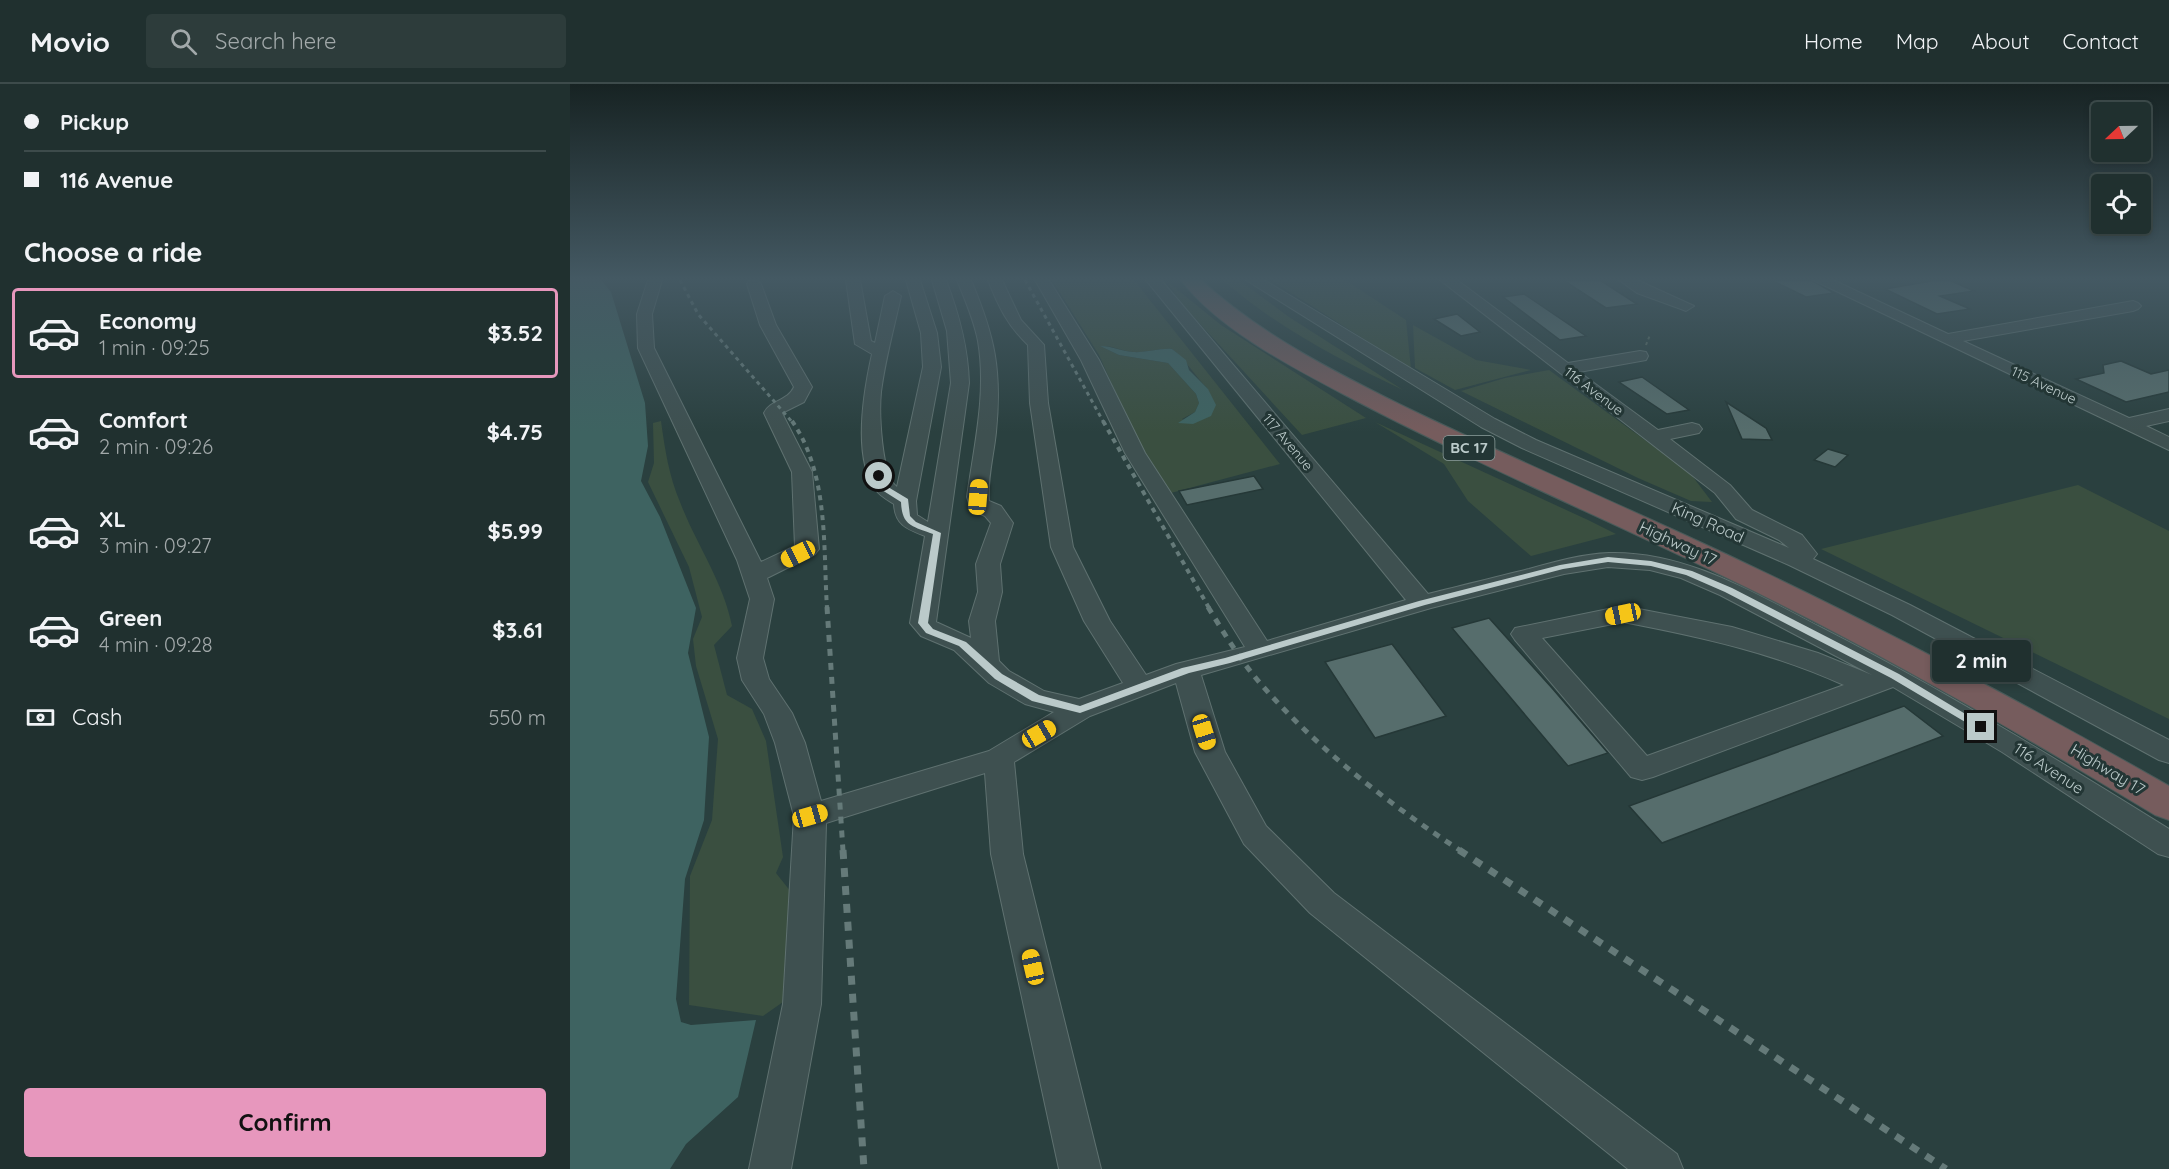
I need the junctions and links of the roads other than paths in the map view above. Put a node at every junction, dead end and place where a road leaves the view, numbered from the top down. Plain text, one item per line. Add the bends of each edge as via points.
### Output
1 (644, 331) edge
2 (771, 331) edge
3 (861, 331) edge
4 (886, 331) edge
5 (928, 331) edge
6 (956, 331) edge
7 (983, 331) edge
8 (1022, 331) edge
9 (1072, 331) edge
10 (1195, 331) edge
11 (1254, 331) edge
12 (1275, 331) edge
13 (1336, 331) edge
14 (1514, 331) edge
15 (1929, 331) edge
16 (1993, 331) edge
17 (1946, 339) junction
18 (882, 351) junction
19 (1640, 356) dead end
20 (1565, 369) junction
21 (2169, 415) edge
22 (2127, 424) junction
23 (1692, 429) dead end
24 (1654, 437) junction
25 (2169, 444) edge
26 (905, 501) junction
27 (937, 533) junction
28 (1797, 560) junction
29 (754, 576) junction
30 (1422, 603) junction
31 (1260, 651) junction
32 (986, 663) junction
33 (1186, 670) junction
34 (1895, 676) junction
35 (1139, 686) junction
36 (1869, 686) junction
37 (1080, 709) junction
38 (2169, 753) edge
39 (999, 758) junction
40 (2169, 782) edge
41 (2169, 805) edge
42 (810, 816) junction
43 (2169, 845) edge
44 (770, 1169) edge
45 (1080, 1169) edge
46 (1662, 1169) edge

1 - 29 street via 646,348
2 - 29 street via 803,387 798,398 773,413 802,472 807,549
3 - 18 street via 863,344
4 - 18 street
5 - 26 street via 932,367
6 - 27 street via 960,364
7 - 32 street via 989,380 978,497 979,504 993,511 1002,523 988,564 990,592 982,621
8 - 35 street via 1036,345 1039,404 1062,547 1097,621
9 - 31 street via 1135,453
10 - 30 street, 117 Avenue
11 - 41 highway, Highway 17 / BC 17 via 1310,367 1447,438 1667,537 1856,630 1983,697
12 - 40 highway, Highway 17 / BC 17 via 1328,365 1460,432 1685,531 1875,622 1988,680
13 - 28 street, King Road via 1529,444
14 - 20 street, 116 Avenue
15 - 17 street, 115 Avenue
16 - 17 street
17 - 22 street, 115 Avenue
18 - 26 street via 872,393 873,444 885,488
19 - 20 street
20 - 24 street, 116 Avenue
21 - 22 street
22 - 25 street, 115 Avenue
23 - 24 street
24 - 28 street, 116 Avenue via 1723,489 1749,518 1783,531 1800,543 1805,555
26 - 27 street via 906,516 913,524
27 - 32 street via 923,623 930,631 963,644
28 - 38 street, King Road via 2009,666
29 - 42 street via 762,599 750,658 756,680 778,713 790,743
30 - 31 street, 116 Avenue
30 - 34 street, 116 Avenue via 1563,567 1608,560 1651,564 1689,573 1729,590
31 - 33 street, 116 Avenue
32 - 37 street via 999,676 1035,698
33 - 35 street, 116 Avenue
33 - 46 street via 1210,752 1255,834 1322,903
34 - 36 street
34 - 43 street, 116 Avenue
35 - 37 street, 116 Avenue
36 - 36 street via 1642,769 1524,634 1623,614 1734,636 1809,659
37 - 39 street, 116 Avenue
39 - 42 street, 116 Avenue
39 - 45 street via 1007,854
42 - 44 street via 802,1004

